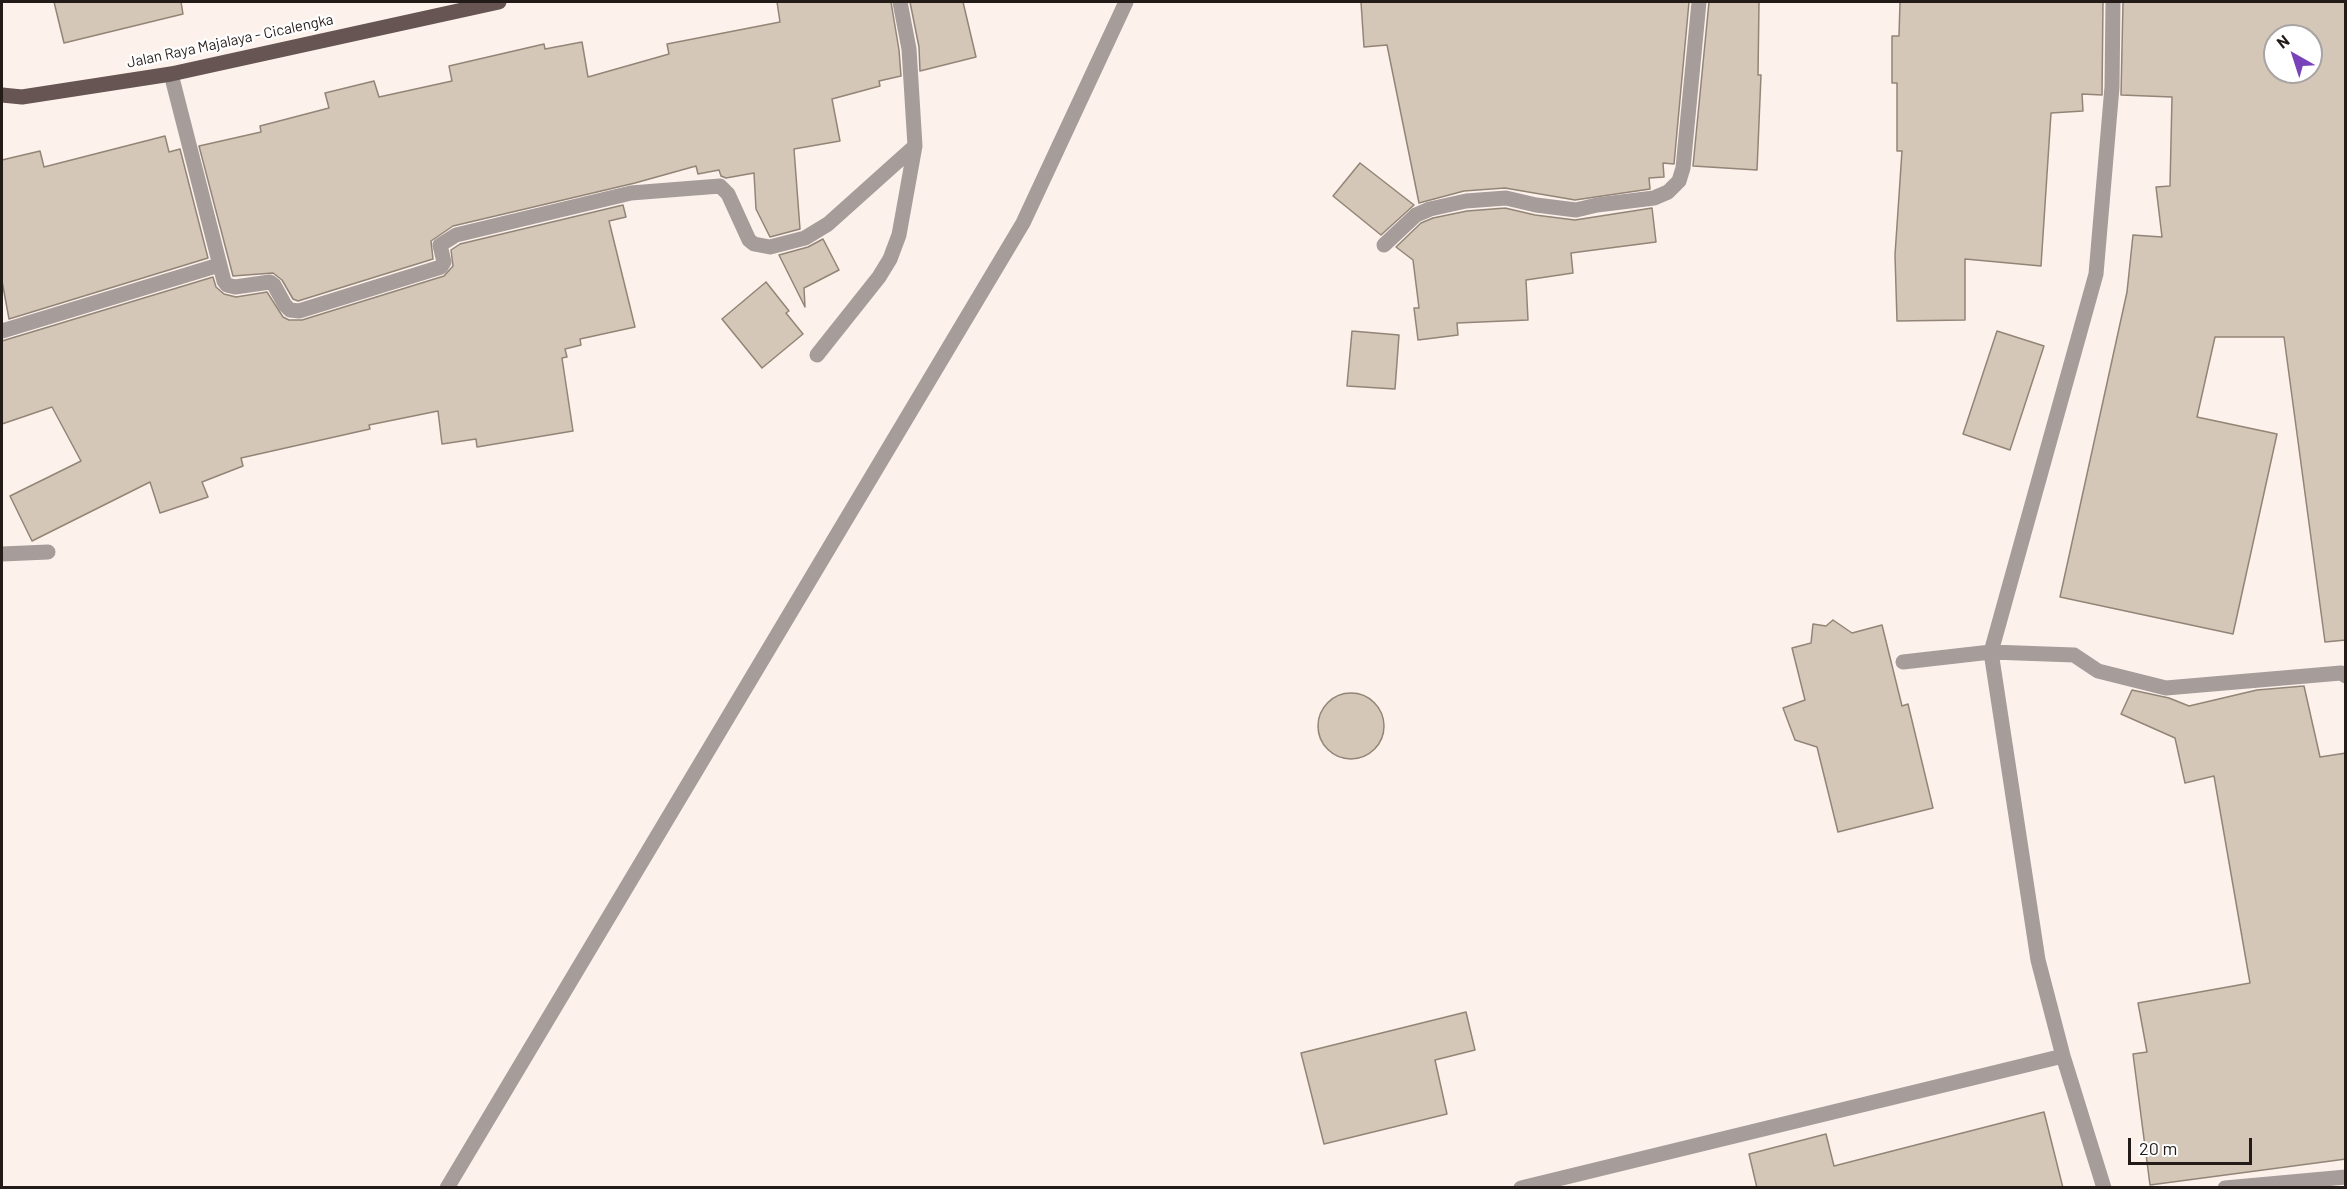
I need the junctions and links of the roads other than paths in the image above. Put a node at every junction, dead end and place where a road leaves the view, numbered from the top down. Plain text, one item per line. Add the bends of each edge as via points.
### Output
1 (498, 2) edge
2 (900, 2) edge
3 (1126, 2) edge
4 (1699, 2) edge
5 (2113, 2) edge
6 (171, 74) junction
7 (2, 95) edge
8 (915, 146) junction
9 (1384, 244) dead end
10 (219, 265) junction
11 (2, 331) edge
12 (817, 355) dead end
13 (48, 552) dead end
14 (2, 554) edge
15 (1991, 652) junction
16 (1903, 662) dead end
17 (2344, 677) edge
18 (2063, 1056) junction
19 (2346, 1176) edge
20 (447, 1188) edge
21 (1521, 1188) edge
22 (2104, 1188) edge
23 (2225, 1188) edge

1 - 6 main road, Jalan Raya Majalaya - Cicalengka
2 - 8 street via 909,49
3 - 20 street via 1023,223
4 - 9 street via 1683,168 1679,181 1668,192 1654,198 1576,210 1506,198 1466,201 1416,215
5 - 15 street via 2112,87 2096,274
6 - 7 main road, Jalan Raya Majalaya - Cicalengka via 22,97
6 - 10 street
8 - 10 street via 828,224 805,238 770,247 748,240 728,194 720,186 631,193 456,235 440,245 444,262 441,267 299,311 290,310 270,282 244,287 227,285
8 - 12 street via 899,235 890,259
10 - 11 street
13 - 14 street
15 - 16 street
15 - 17 street via 2074,655 2098,672 2166,688
15 - 18 street via 2038,960
18 - 21 street
18 - 22 street
19 - 23 street

